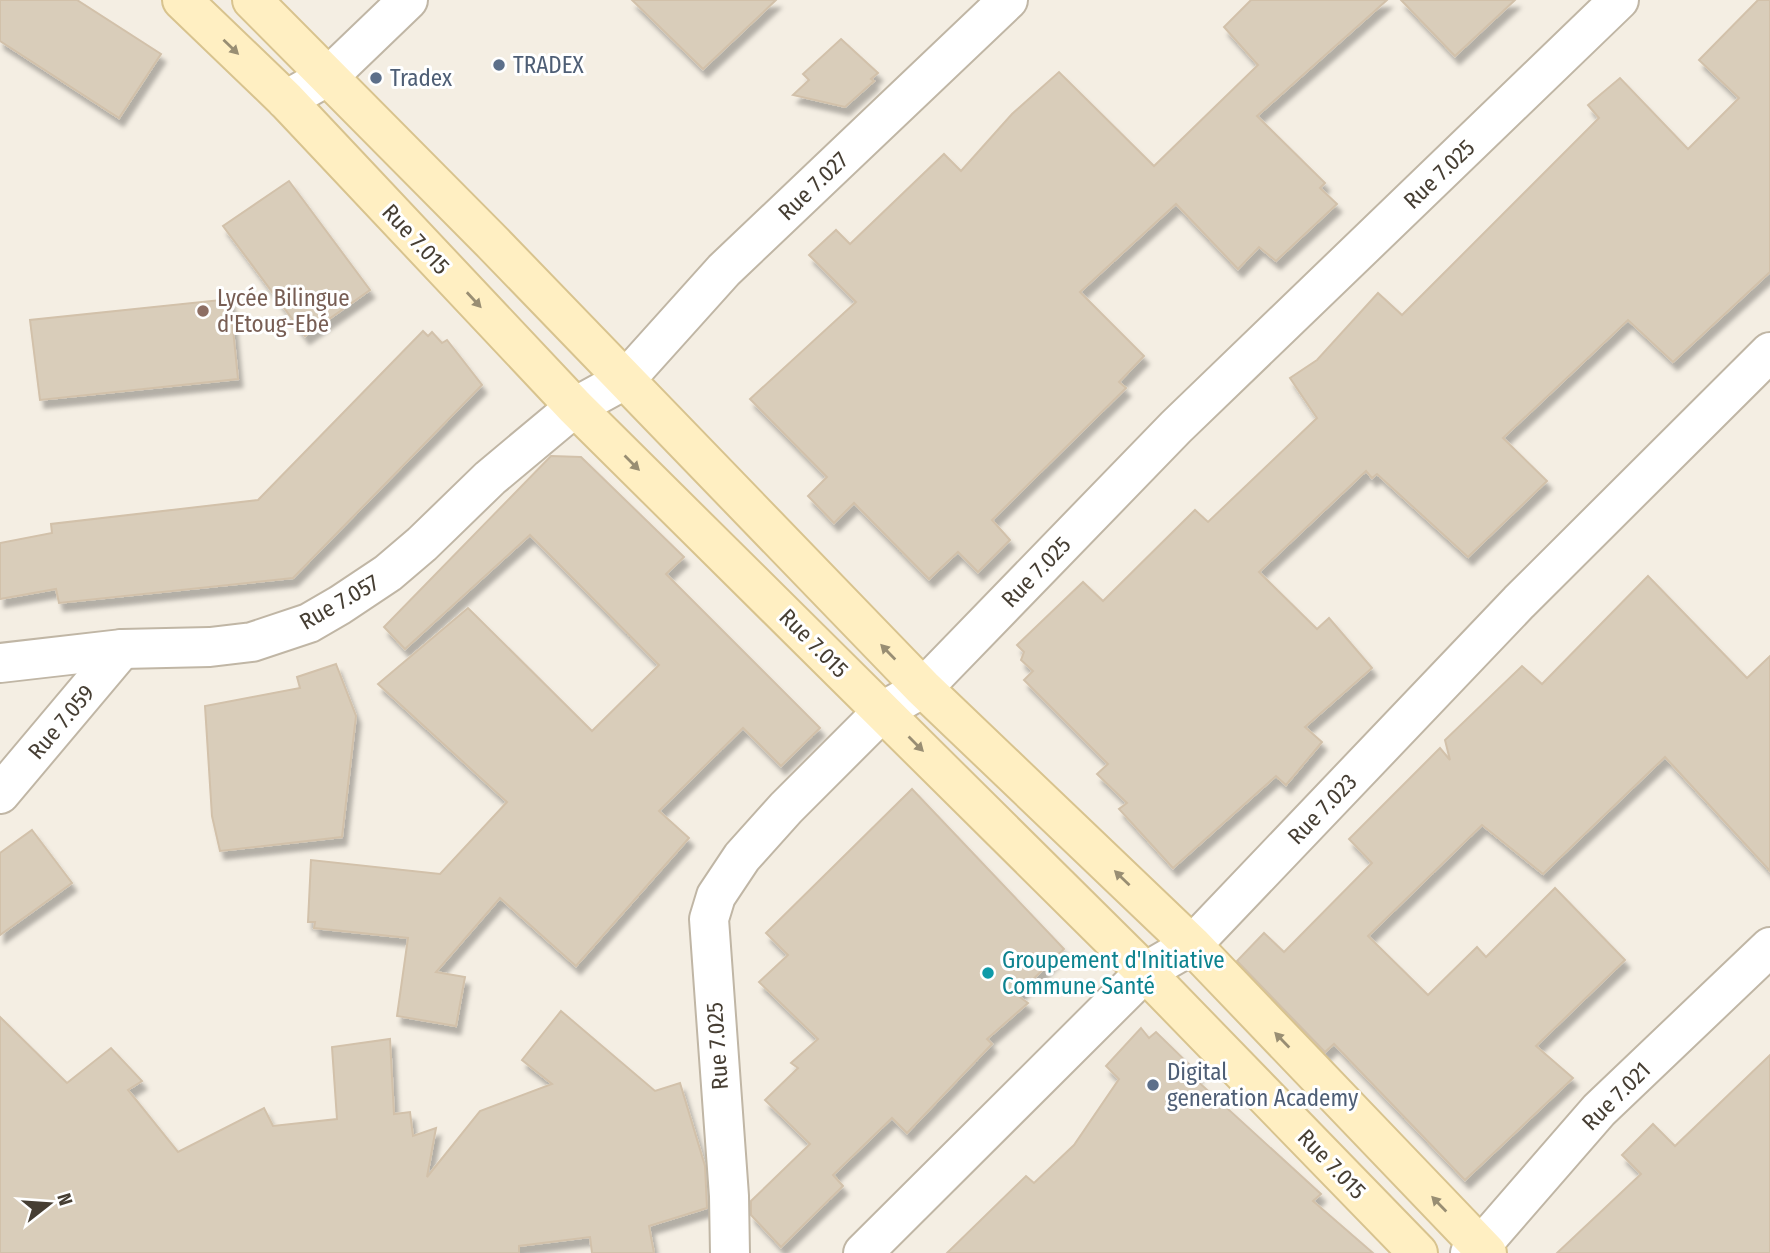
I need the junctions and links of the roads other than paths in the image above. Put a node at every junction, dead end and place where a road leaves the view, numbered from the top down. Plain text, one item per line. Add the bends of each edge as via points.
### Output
1 (182, 0) edge
2 (252, 0) edge
3 (408, 0) edge
4 (1008, 0) edge
5 (1619, 0) edge
6 (330, 75) junction
7 (286, 100) junction
8 (1770, 352) edge
9 (626, 379) junction
10 (575, 407) junction
11 (122, 649) junction
12 (0, 663) edge
13 (923, 688) junction
14 (883, 711) junction
15 (0, 794) edge
16 (1192, 945) junction
17 (1770, 947) edge
18 (1145, 972) junction
19 (1479, 1251) edge
20 (730, 1253) edge
21 (863, 1253) edge
22 (1418, 1253) edge

1 -> 7 main road, Rue 7.015
2 - 6 main road, Rue 7.015
3 - 6 street
4 - 9 street, Rue 7.027 via 724,270
5 - 13 street, Rue 7.025 via 1176,427
6 - 7 street
6 - 9 main road, Rue 7.015
7 -> 10 main road, Rue 7.015
8 - 16 street, Rue 7.023 via 1519,602
9 - 10 street, Rue 7.027
13 -> 9 main road, Rue 7.015
10 - 11 street, Rue 7.057 via 388,573 309,623 252,642
10 -> 14 main road, Rue 7.015
11 - 12 street, Rue 7.057
11 - 15 street, Rue 7.059
13 - 14 street, Rue 7.025
16 -> 13 main road, Rue 7.015
14 -> 18 main road, Rue 7.015
14 - 20 street, Rue 7.025 via 742,858 716,896 709,919
16 - 18 street, Rue 7.023
19 -> 16 main road, Rue 7.015
17 - 19 street, Rue 7.021 via 1599,1110
18 - 21 street, Rue 7.023
18 - 22 main road, Rue 7.015

